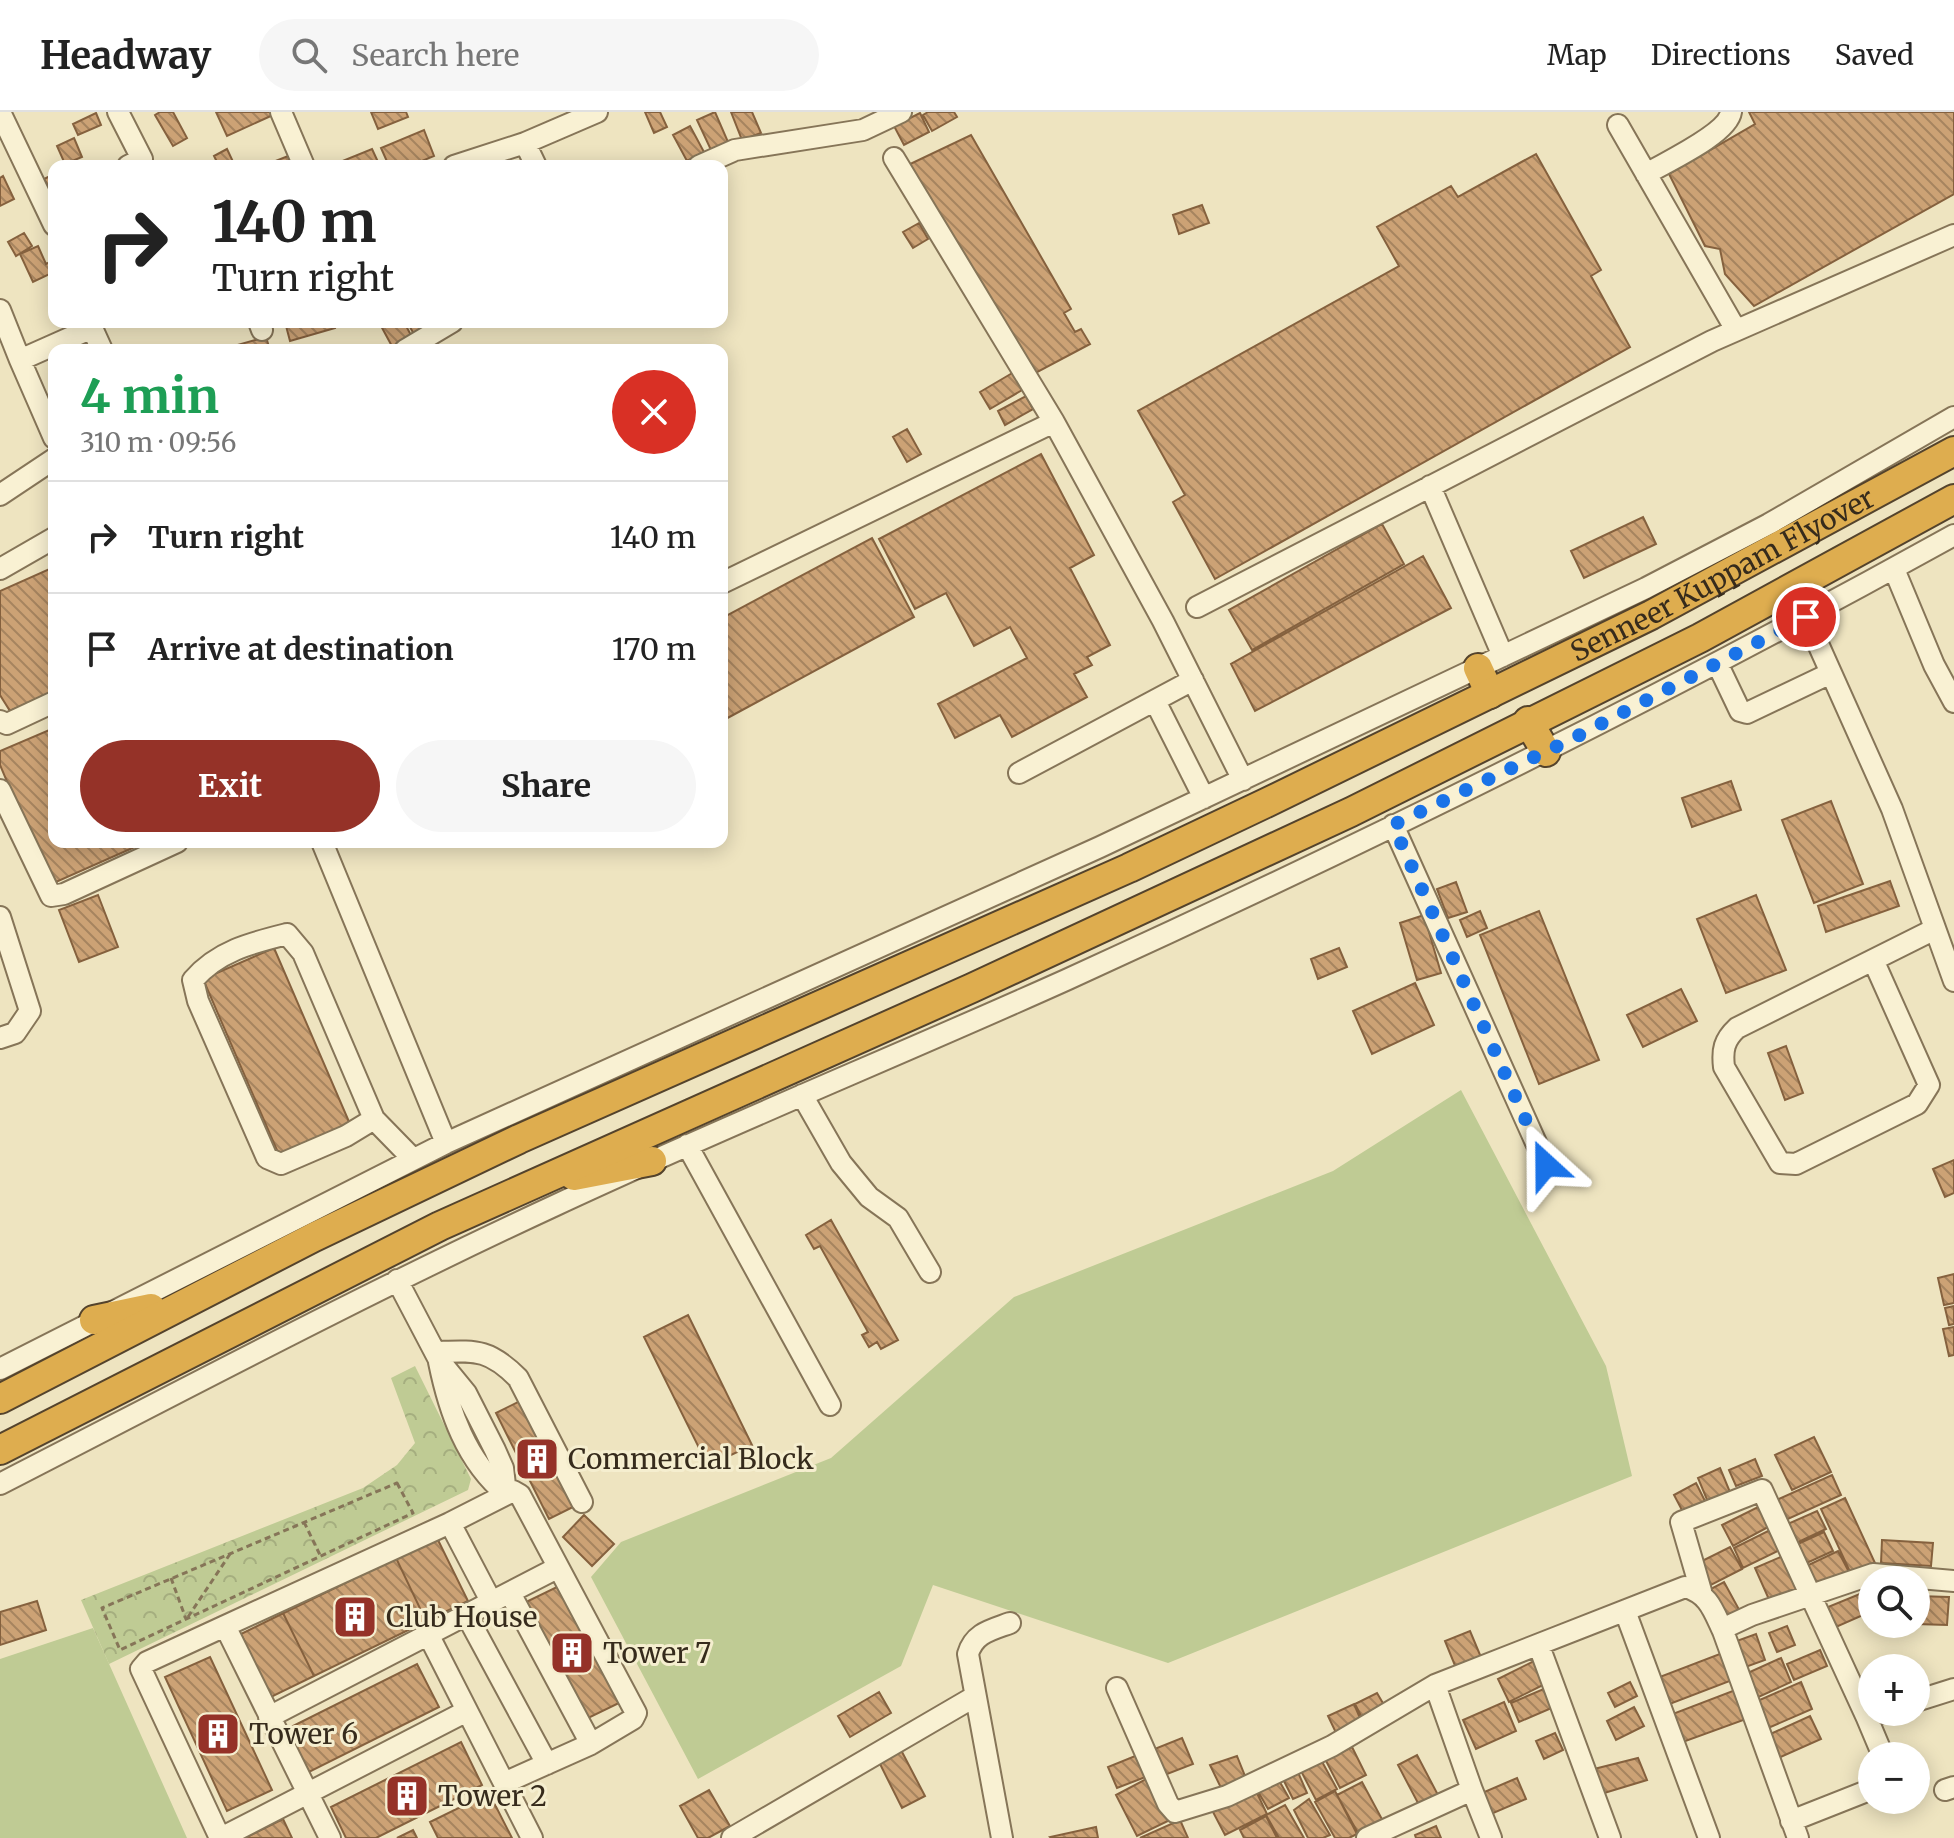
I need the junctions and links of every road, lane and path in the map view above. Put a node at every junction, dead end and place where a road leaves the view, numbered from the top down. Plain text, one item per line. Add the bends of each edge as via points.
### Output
1 (0, 112) edge
2 (118, 112) edge
3 (281, 112) edge
4 (597, 112) edge
5 (901, 112) edge
6 (1731, 112) edge
7 (1618, 125) dead end
8 (525, 143) junction
9 (894, 158) dead end
10 (140, 160) edge
11 (301, 160) edge
12 (474, 160) edge
13 (533, 160) edge
14 (712, 160) edge
15 (1646, 174) junction
16 (48, 206) edge
17 (1954, 235) edge
18 (0, 310) edge
19 (86, 328) edge
20 (442, 328) edge
21 (1736, 330) junction
22 (53, 344) edge
23 (415, 344) edge
24 (48, 346) edge
25 (20, 360) junction
26 (1954, 417) edge
27 (1054, 422) junction
28 (48, 424) edge
29 (1954, 451) edge
30 (48, 463) edge
31 (1430, 486) junction
32 (0, 495) edge
33 (1954, 499) edge
34 (1954, 535) edge
35 (48, 541) edge
36 (0, 569) edge
37 (1894, 569) junction
38 (728, 580) edge
39 (1197, 607) dead end
40 (1806, 617) junction
41 (1718, 665) junction
42 (1490, 673) junction
43 (1831, 673) junction
44 (1193, 680) junction
45 (1155, 701) junction
46 (1954, 702) edge
47 (48, 705) edge
48 (0, 721) edge
49 (1528, 721) junction
50 (1546, 752) junction
51 (1019, 773) dead end
52 (1243, 780) junction
53 (0, 790) edge
54 (1204, 798) junction
55 (1393, 825) junction
56 (164, 848) edge
57 (324, 848) edge
58 (0, 917) edge
59 (1935, 929) junction
60 (1874, 962) junction
61 (1954, 981) edge
62 (0, 1038) edge
63 (802, 1095) junction
64 (374, 1119) junction
65 (446, 1143) junction
66 (687, 1145) junction
67 (413, 1159) junction
68 (652, 1161) junction
69 (1546, 1165) dead end
70 (501, 1197) junction
71 (253, 1269) junction
72 (930, 1272) dead end
73 (397, 1280) junction
74 (94, 1320) junction
75 (437, 1356) junction
76 (2, 1363) edge
77 (0, 1399) edge
78 (830, 1405) dead end
79 (0, 1450) edge
80 (0, 1484) edge
81 (506, 1494) junction
82 (582, 1502) dead end
83 (304, 1522) junction
84 (450, 1523) junction
85 (230, 1554) junction
86 (320, 1556) junction
87 (557, 1568) junction
88 (171, 1578) junction
89 (1954, 1581) edge
90 (1701, 1591) junction
91 (510, 1593) junction
92 (1808, 1595) junction
93 (492, 1603) junction
94 (1625, 1611) junction
95 (467, 1616) junction
96 (186, 1619) junction
97 (1010, 1623) dead end
98 (225, 1626) junction
99 (1722, 1629) junction
100 (429, 1636) junction
101 (1539, 1646) junction
102 (1435, 1685) junction
103 (1858, 1685) edge
104 (1117, 1688) dead end
105 (1954, 1689) edge
106 (974, 1697) junction
107 (1930, 1697) edge
108 (467, 1711) junction
109 (269, 1717) junction
110 (591, 1744) junction
111 (547, 1764) junction
112 (504, 1783) junction
113 (1472, 1790) junction
114 (308, 1796) junction
115 (1858, 1796) edge
116 (1794, 1830) edge
117 (221, 1838) edge
118 (330, 1838) edge
119 (532, 1838) edge
120 (733, 1838) edge
121 (1002, 1838) edge
122 (1367, 1838) edge
123 (1491, 1838) edge
124 (1610, 1838) edge
125 (1709, 1838) edge

1 - 16 street
2 - 10 street
3 - 11 street
4 - 8 street
5 - 14 street via 863,130 735,150
6 - 15 street via 1720,130
7 - 15 street
8 - 12 street
8 - 13 street
9 - 27 street
15 - 21 street
17 - 21 street
18 - 25 street
19 - 22 street
20 - 23 street
21 - 31 street
24 - 25 street
25 - 28 street
26 - 42 street via 1769,524
27 - 38 street
27 - 44 street
29 - 42 highway, Senneer Kuppam Flyover via 1719,580 1528,674
30 - 32 street
31 - 39 street
31 - 42 street
33 - 49 highway, Senneer Kuppam Flyover via 1806,582
34 - 37 street
35 - 36 street
37 - 40 street
37 - 46 street
40 - 41 street
40 - 43 street
41 - 43 street via 1740,711 1747,713
41 - 50 street
42 - 52 street
42 - 71 highway, Senneer Kuppam Flyover via 1129,868 561,1120
43 - 59 street via 1892,809
44 - 45 street
44 - 52 street
45 - 51 street
45 - 54 street
47 - 48 street via 7,724
49 - 50 highway
49 - 70 highway, Senneer Kuppam Flyover via 1128,917
50 - 55 street
52 - 54 street
53 - 56 street via 51,896
54 - 65 street
55 - 63 street via 1063,981
55 - 69 street
57 - 65 street
58 - 62 street via 30,1011 15,1033
59 - 60 street
59 - 61 street
60 - 60 street via 1929,1085 1926,1095 1796,1164 1780,1163 1724,1067 1726,1038
63 - 66 street
63 - 72 street via 841,1163 869,1197 898,1218
64 - 64 street via 303,953 287,934 209,961 193,980 198,1001 267,1158 281,1164
64 - 67 street
65 - 67 street
66 - 68 street
66 - 78 street
67 - 74 street
68 - 70 highway
68 - 73 street
70 - 79 highway
71 - 74 highway via 155,1307
71 - 77 highway
73 - 75 street
73 - 80 street
74 - 76 street
75 - 81 street via 466,1393 495,1450
75 - 82 street via 481,1351 504,1363 518,1378
81 - 84 street
81 - 87 street via 520,1495
83 - 85 path
83 - 86 path
83 - 86 path via 397,1483 413,1513
84 - 93 street
84 - 98 street
85 - 88 path
85 - 96 path
86 - 96 path
87 - 91 street
87 - 110 street via 636,1713
88 - 96 path
88 - 96 path via 102,1608 120,1650
89 - 92 street via 1873,1574
90 - 92 street via 1681,1522 1762,1490
90 - 94 street via 1685,1587
90 - 99 street
91 - 93 street
91 - 110 street
92 - 99 street
92 - 103 street
93 - 95 street
94 - 101 street
94 - 125 street
95 - 100 street
95 - 111 street
97 - 106 street via 971,1642
98 - 109 street
98 - 117 street via 141,1669
99 - 116 street
100 - 108 street
100 - 109 street
101 - 102 street
101 - 124 street
102 - 104 street via 1332,1746 1227,1796 1178,1812 1168,1804
102 - 113 street
105 - 107 street
106 - 120 street
106 - 121 street
108 - 112 street
108 - 114 street
109 - 114 street
110 - 111 street
111 - 112 street
112 - 119 street
113 - 122 street
113 - 123 street
114 - 117 street
114 - 118 street
115 - 116 street

